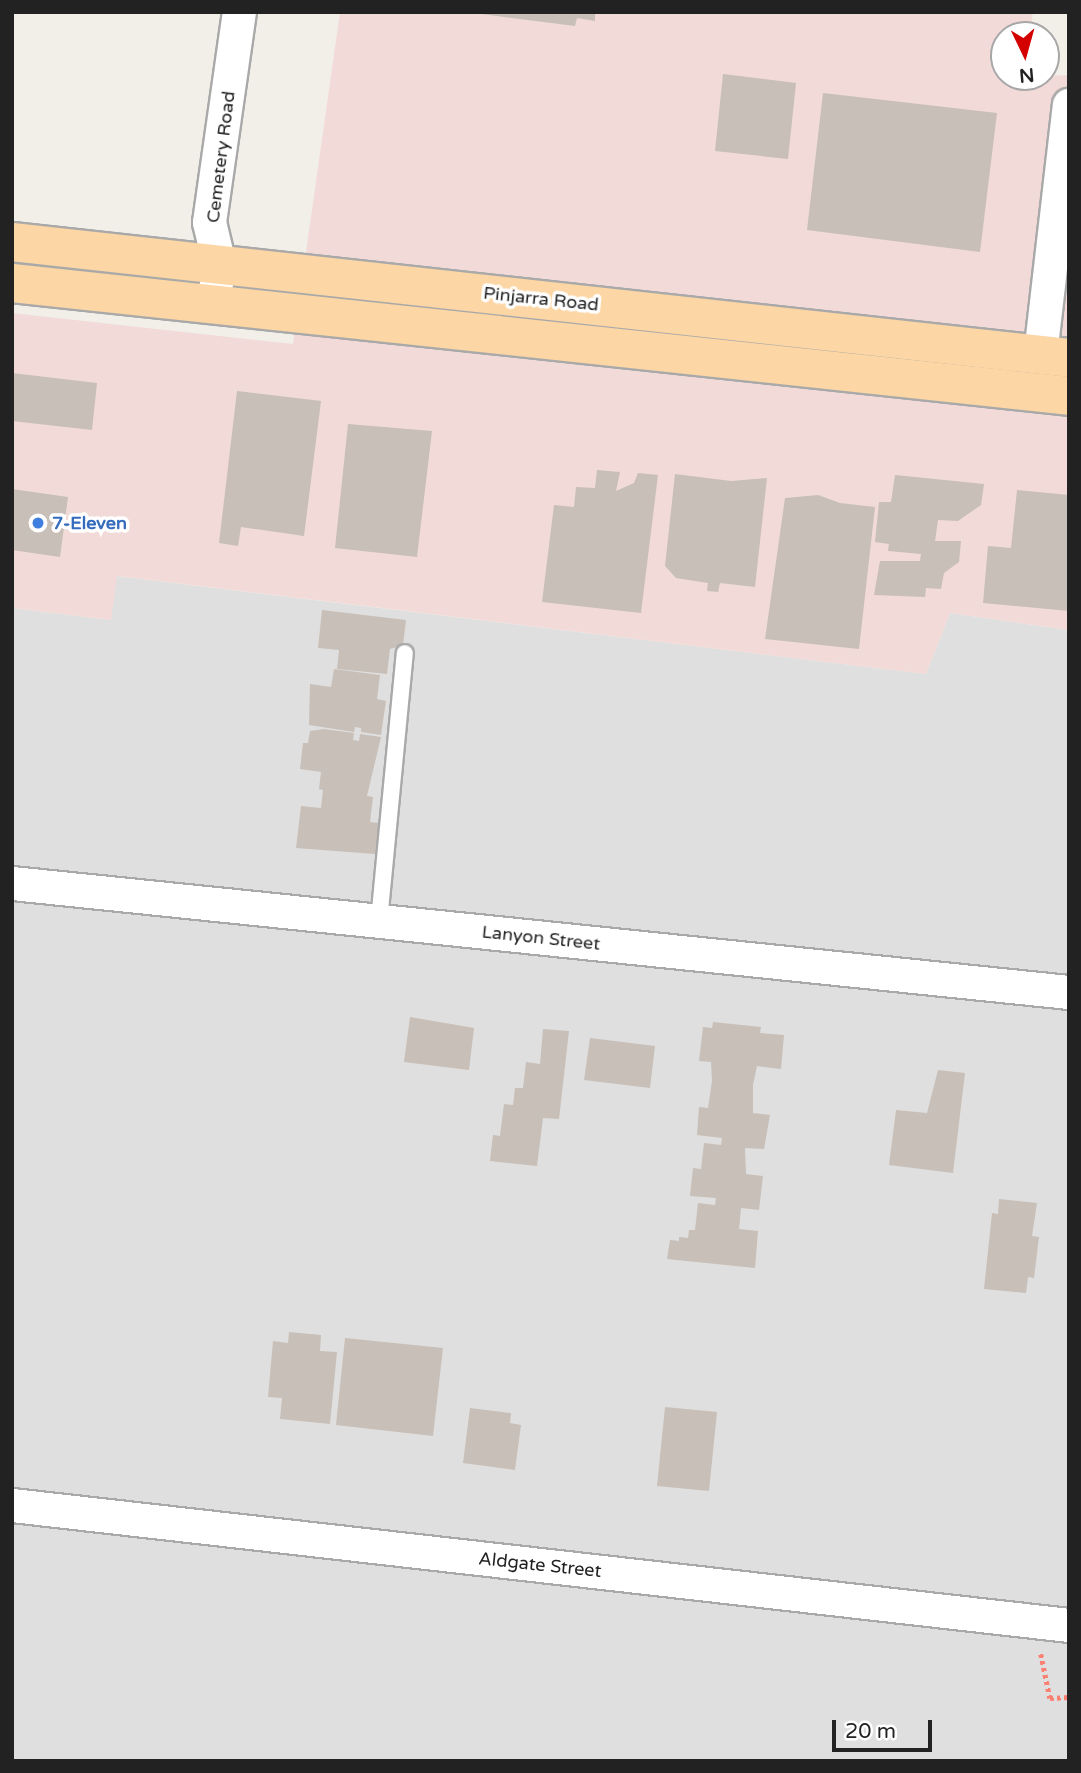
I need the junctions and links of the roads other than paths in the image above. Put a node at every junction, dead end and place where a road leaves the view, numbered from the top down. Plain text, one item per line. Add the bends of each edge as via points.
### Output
1 (239, 12) edge
2 (1069, 105) edge
3 (12, 242) edge
4 (219, 264) junction
5 (12, 283) edge
6 (213, 302) junction
7 (1054, 356) edge
8 (1069, 396) edge
9 (405, 653) dead end
10 (12, 883) edge
11 (379, 921) junction
12 (1069, 992) edge
13 (12, 1505) edge
14 (1069, 1625) edge

1 - 4 street, Cemetery Road via 209,222
2 - 7 street
3 - 4 main road, Pinjarra Road
4 - 6 street, Cemetery Road
4 - 7 main road, Pinjarra Road
5 - 6 main road
6 - 8 main road
9 - 11 lane
10 - 11 street, Lanyon Street
11 - 12 street, Lanyon Street
13 - 14 street, Aldgate Street

